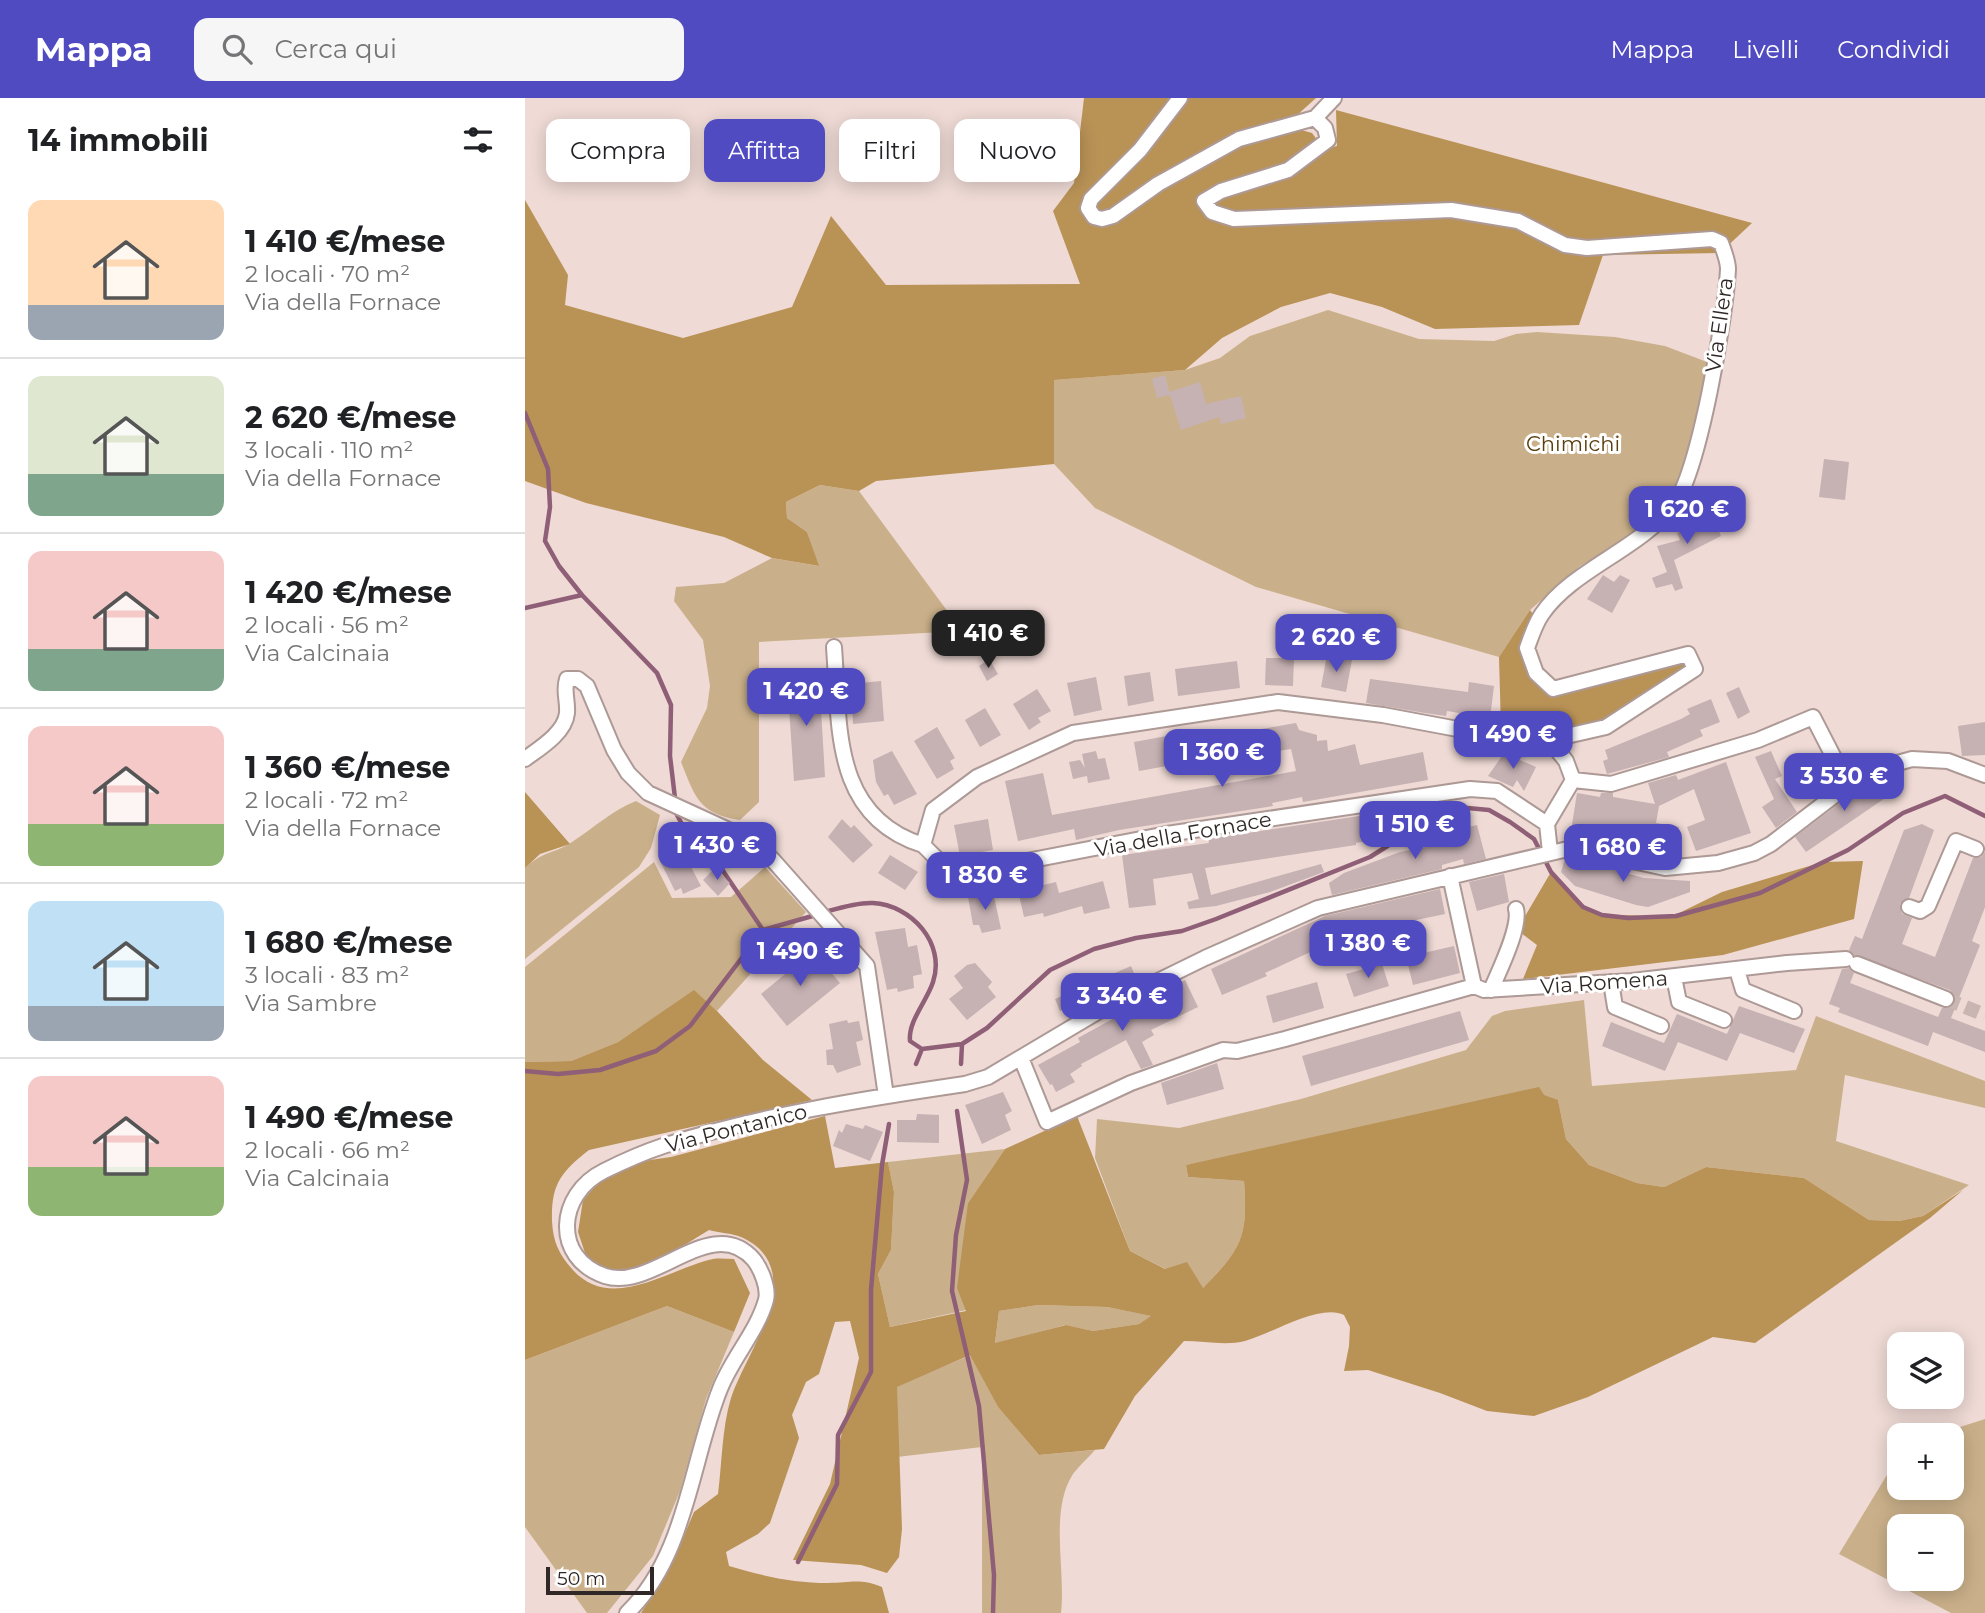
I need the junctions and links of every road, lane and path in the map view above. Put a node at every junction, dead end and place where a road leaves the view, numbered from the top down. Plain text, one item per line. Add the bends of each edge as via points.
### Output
1 (1180, 98) edge
2 (1334, 98) edge
3 (1315, 118) junction
4 (834, 647) dead end
5 (1549, 740) junction
6 (525, 759) edge
7 (1985, 775) edge
8 (1573, 780) junction
9 (1848, 785) junction
10 (1547, 824) junction
11 (923, 845) junction
12 (1976, 849) dead end
13 (1548, 853) junction
14 (1450, 877) junction
15 (1909, 907) dead end
16 (1516, 909) dead end
17 (1738, 970) junction
18 (1674, 977) junction
19 (1611, 982) junction
20 (1474, 986) junction
21 (1491, 990) junction
22 (1946, 999) tunnel mouth
23 (1794, 1011) dead end
24 (1724, 1020) dead end
25 (1661, 1026) dead end
26 (1021, 1058) junction
27 (886, 1096) junction
28 (627, 1613) edge

1 - 3 street via 1140,150 1091,199 1094,217 1113,216 1158,184 1239,139
2 - 3 street
3 - 5 street, Via Ellera via 1325,128 1328,140 1288,170 1204,201 1212,212 1234,219 1451,210 1518,221 1576,247 1712,239 1722,246 1728,267 1710,385 1680,494 1634,543 1585,573 1542,614 1527,648 1536,673 1553,689 1688,654 1695,669 1606,727
4 - 11 street, Via della Fornace via 843,759 856,795 894,833
5 - 8 street via 1566,761
5 - 11 street via 1516,740 1383,715 1278,702 1073,733 977,777 933,810
6 - 27 street via 561,727 567,715 563,689 567,678 578,679 587,686 628,773 648,793 746,838 772,859 867,966
7 - 9 street, Via Pontanico via 1948,761 1912,760 1882,766
8 - 9 street via 1611,784 1764,737 1813,717
8 - 10 street
9 - 13 street, Via Pontanico via 1771,844 1718,863 1665,868 1572,848
10 - 11 street, Via della Fornace via 1497,791 1470,789 1167,834 965,873 943,865
10 - 13 street
12 - 15 street via 1956,841 1928,906 1920,911
13 - 14 street, Via Pontanico
14 - 20 street
14 - 26 street, Via Pontanico via 1318,908 1111,1004
16 - 21 street via 1510,943
17 - 18 street, Via Romena
17 - 22 street, Via Romena via 1787,963 1852,962
17 - 23 street via 1743,990
18 - 19 street, Via Romena
18 - 24 street via 1679,1002
19 - 21 street, Via Romena
19 - 25 street via 1615,1007
20 - 21 street, Via Romena
20 - 26 street via 1285,1039 1212,1054 1131,1083 1047,1122
26 - 27 street, Via Pontanico via 965,1084
27 - 28 street, Via Pontanico via 713,1130 640,1153 591,1177 568,1206 571,1243 580,1259 605,1276 625,1278 706,1245 722,1244 753,1259 767,1297 720,1387 674,1536

